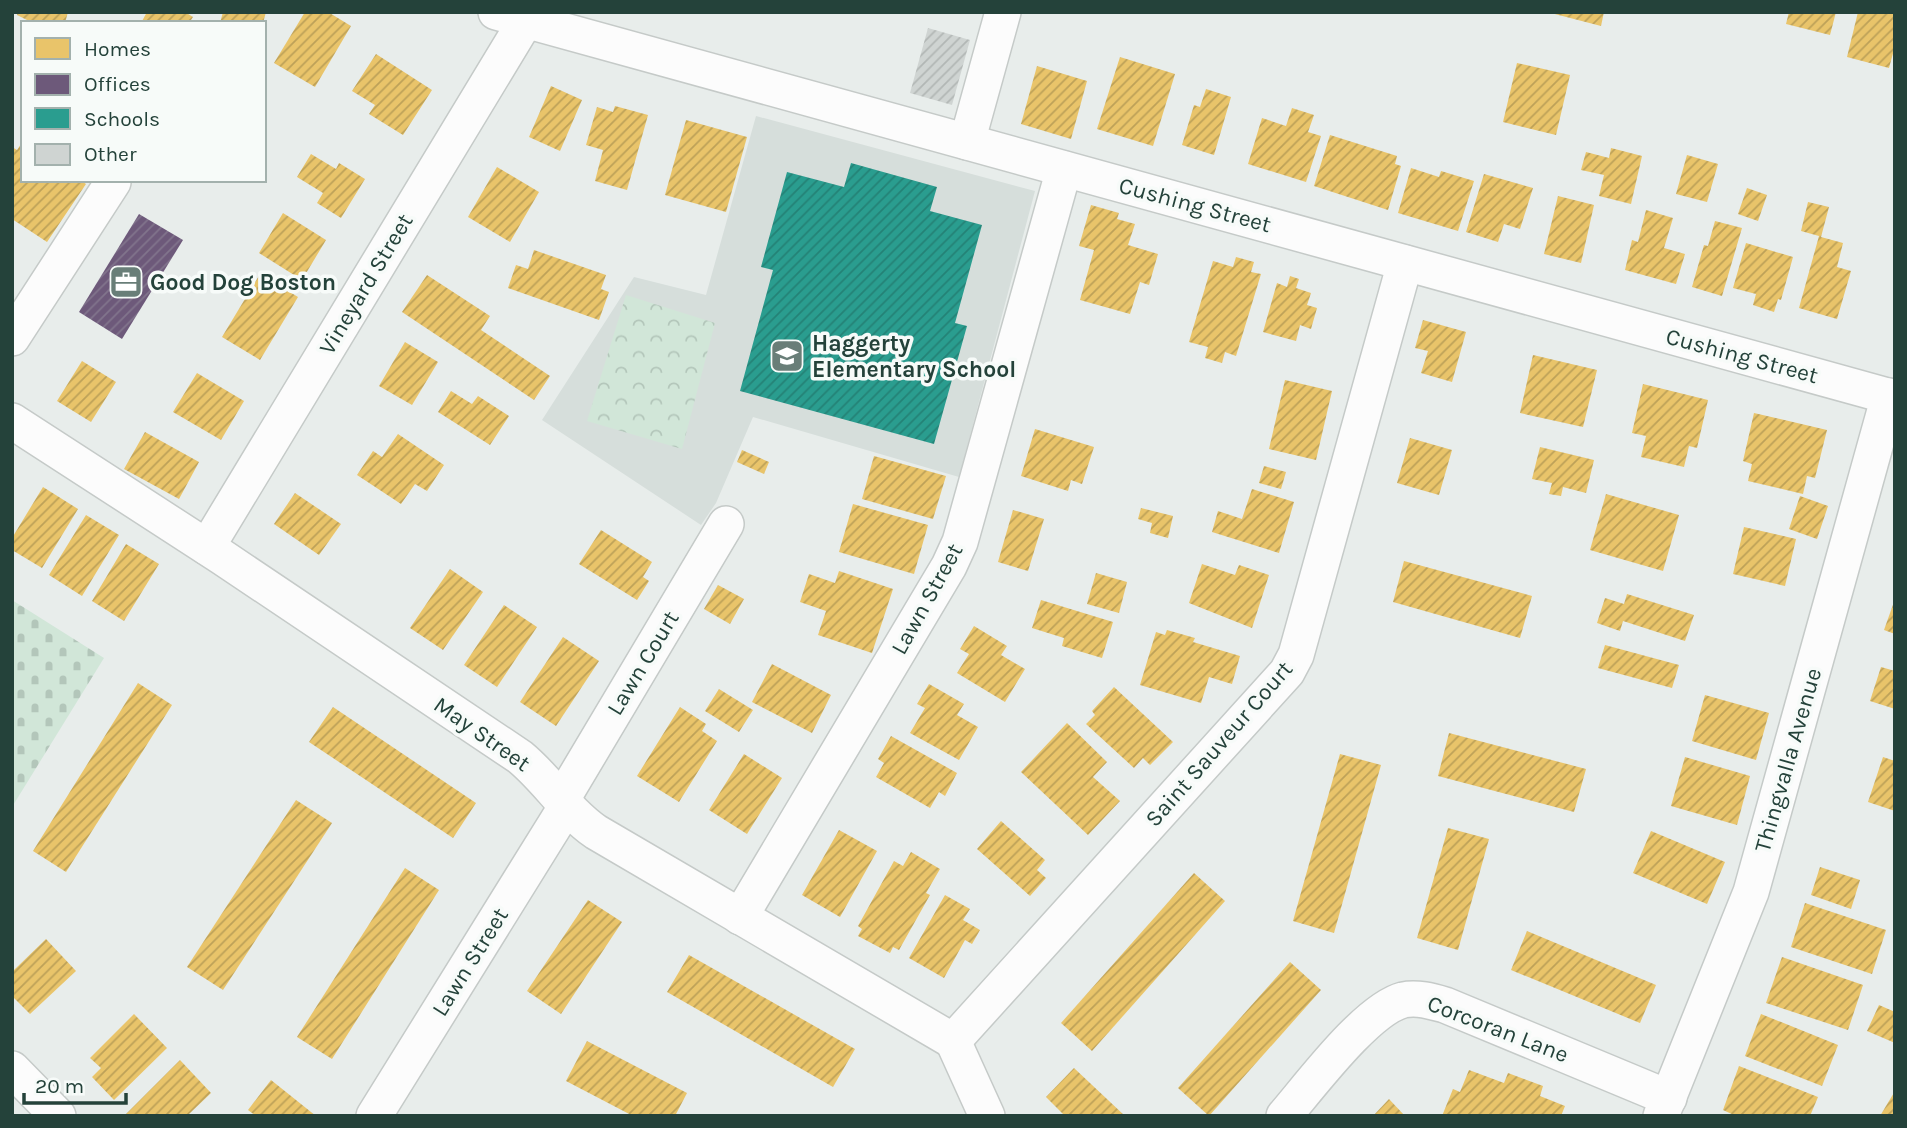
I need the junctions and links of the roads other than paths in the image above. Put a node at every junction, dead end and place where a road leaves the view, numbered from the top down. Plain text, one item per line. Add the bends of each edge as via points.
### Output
1 (1003, 12) edge
2 (511, 16) edge
3 (967, 142) junction
4 (1064, 169) junction
5 (113, 182) dead end
6 (1405, 263) junction
7 (12, 338) edge
8 (1892, 397) edge
9 (12, 421) edge
10 (726, 524) dead end
11 (206, 547) junction
12 (564, 804) junction
13 (740, 917) junction
14 (953, 1041) junction
15 (12, 1069) edge
16 (1665, 1107) edge
17 (58, 1116) edge
18 (374, 1116) edge
19 (987, 1116) edge
20 (1284, 1116) edge

1 - 3 street
2 - 3 street, Cushing Street
2 - 11 street, Vineyard Street
3 - 4 street, Cushing Street
4 - 6 street, Cushing Street
4 - 13 street, Lawn Street via 955,554
5 - 7 street
6 - 8 street, Cushing Street
6 - 14 street, Saint Sauveur Court via 1296,655 1287,672
8 - 16 street, Thingvalla Avenue via 1751,892
9 - 11 street, May Street
10 - 12 street, Lawn Court
11 - 12 street, May Street via 520,757
12 - 13 street, May Street via 604,838
12 - 18 street, Lawn Street
13 - 14 street, May Street
14 - 19 street
15 - 17 street
16 - 20 street, Corcoran Lane via 1445,1005 1412,999 1392,1004 1372,1018

